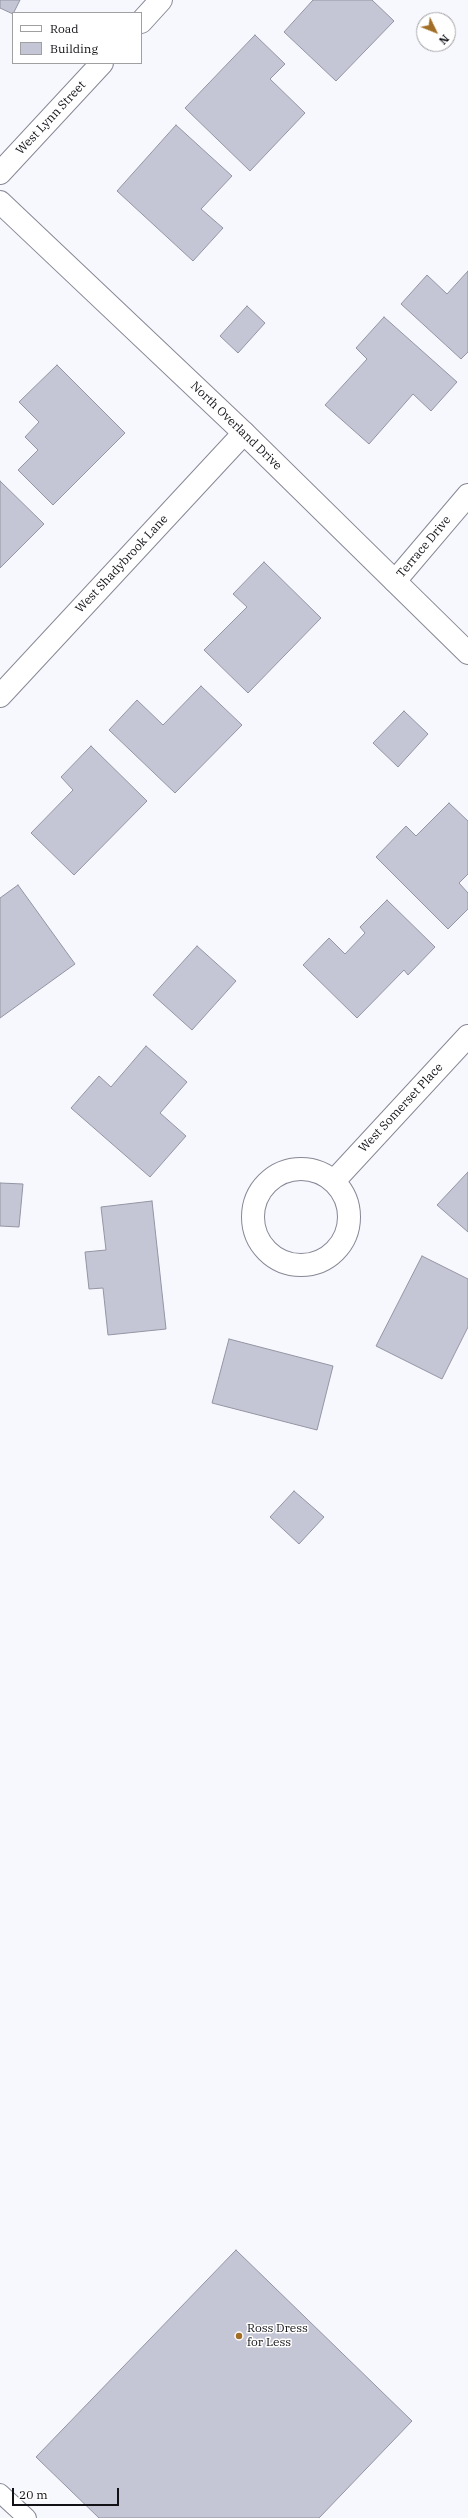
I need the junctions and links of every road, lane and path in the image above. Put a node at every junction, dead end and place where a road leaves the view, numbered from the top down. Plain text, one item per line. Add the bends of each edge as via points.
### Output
1 (161, 0) edge
2 (142, 21) edge
3 (101, 64) edge
4 (0, 172) edge
5 (0, 202) edge
6 (244, 433) junction
7 (468, 495) edge
8 (395, 581) junction
9 (468, 653) edge
10 (0, 696) edge
11 (468, 1036) edge
12 (334, 1181) junction
13 (0, 2493) edge
14 (27, 2518) edge

1 - 2 street
3 - 4 street, West Lynn Street
5 - 6 street, North Overland Drive
6 - 8 street, North Overland Drive
6 - 10 street, West Shadybrook Lane
7 - 8 street, Terrace Drive
8 - 9 street, North Overland Drive
11 - 12 street, West Somerset Place
12 - 12 street via 344,1193 349,1208 349,1224 344,1239 335,1252 322,1261 306,1265 290,1264 276,1258 264,1248 255,1229 255,1202 262,1188 274,1176 289,1170 305,1168 321,1172
13 - 14 lane

